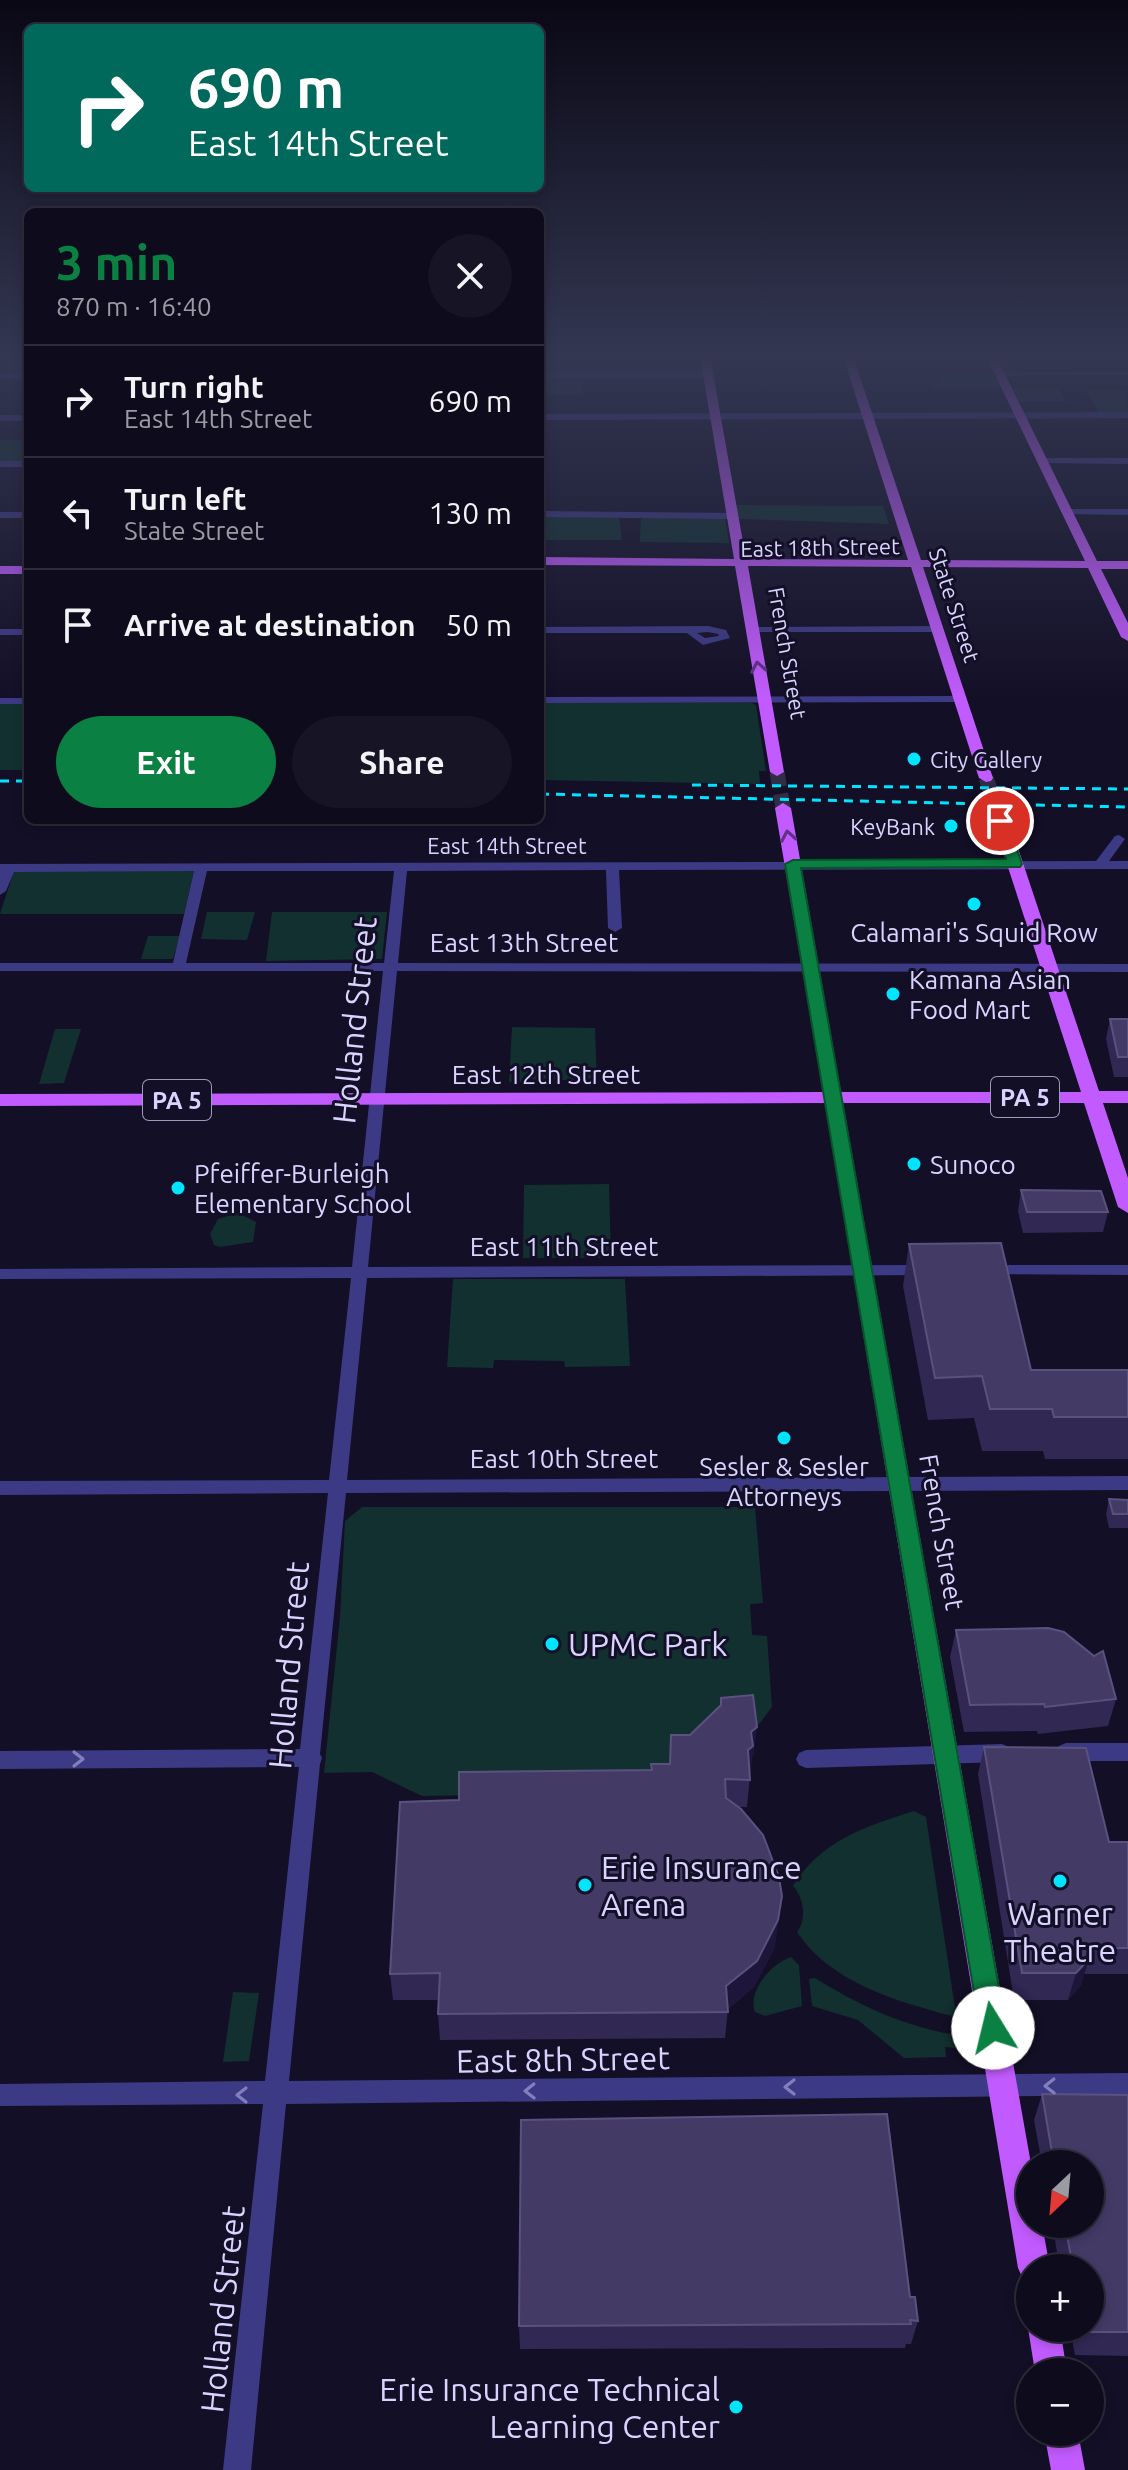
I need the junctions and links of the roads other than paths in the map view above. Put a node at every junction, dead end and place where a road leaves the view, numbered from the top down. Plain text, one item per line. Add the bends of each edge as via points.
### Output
1 (724, 471) edge
2 (886, 471) edge
3 (1047, 471) edge
4 (1067, 512) junction
5 (1128, 512) edge
6 (544, 514) edge
7 (0, 515) edge
8 (24, 515) edge
9 (732, 516) junction
10 (544, 561) edge
11 (916, 564) junction
12 (1093, 564) junction
13 (740, 565) junction
14 (1128, 565) edge
15 (544, 569) edge
16 (0, 570) edge
17 (24, 570) edge
18 (938, 629) junction
19 (544, 630) edge
20 (692, 630) dead end
21 (751, 630) junction
22 (0, 632) edge
23 (24, 632) edge
24 (1128, 637) edge
25 (764, 699) junction
26 (960, 699) junction
27 (544, 700) edge
28 (0, 701) edge
29 (24, 701) edge
30 (777, 772) tunnel mouth
31 (986, 778) tunnel mouth
32 (783, 808) tunnel mouth
33 (999, 815) tunnel mouth
34 (1119, 839) dead end
35 (793, 864) junction
36 (1015, 864) junction
37 (612, 865) junction
38 (1100, 865) junction
39 (1128, 865) edge
40 (202, 866) junction
41 (401, 866) junction
42 (4, 868) edge
43 (0, 891) edge
44 (615, 928) dead end
45 (810, 965) junction
46 (179, 966) junction
47 (392, 966) junction
48 (1049, 966) junction
49 (0, 967) edge
50 (1128, 968) edge
51 (1092, 1097) junction
52 (1128, 1097) edge
53 (832, 1098) junction
54 (0, 1100) edge
55 (378, 1100) junction
56 (1128, 1207) edge
57 (861, 1270) junction
58 (946, 1270) edge
59 (973, 1270) edge
60 (1128, 1270) edge
61 (360, 1273) junction
62 (0, 1274) edge
63 (1128, 1483) edge
64 (899, 1484) junction
65 (338, 1485) junction
66 (0, 1488) edge
67 (1128, 1752) edge
68 (947, 1755) junction
69 (312, 1758) junction
70 (806, 1759) dead end
71 (0, 1760) edge
72 (1128, 2084) edge
73 (1002, 2086) junction
74 (0, 2095) edge
75 (278, 2095) junction
76 (1032, 2254) edge
77 (1064, 2446) edge
78 (237, 2470) edge
79 (1068, 2470) edge

1 - 9 main road, French Street
2 - 11 main road, State Street
3 - 4 main road
4 - 5 street
4 - 12 main road
6 - 9 street
7 - 8 street
9 - 13 main road, French Street
10 - 13 main road, East 18th Street
11 - 12 main road, East 18th Street
11 - 13 main road, East 18th Street
11 - 18 main road, State Street
12 - 14 main road, East 18th Street
12 - 24 main road
13 - 15 main road, East 18th Street
13 - 21 main road, French Street
16 - 17 main road
18 - 21 street
18 - 26 main road, State Street
19 - 20 street
25 -> 21 main road, French Street
22 - 23 street
25 - 26 street
25 - 27 street
25 - 30 main road, French Street
26 - 31 main road, State Street
28 - 29 street
35 -> 32 main road, French Street
33 - 36 main road
34 - 38 street
35 - 36 street, East 14th Street
35 - 37 street, East 14th Street
35 - 45 main road, French Street
36 - 38 street, East 14th Street
36 - 48 main road
37 - 41 street, East 14th Street
37 - 44 street
38 - 39 street, East 14th Street
40 - 41 street, East 14th Street
40 - 42 street, East 14th Street
40 - 46 street
41 - 47 street, Holland Street
42 - 43 street
45 - 47 street, East 13th Street
45 - 48 street, East 13th Street
45 - 53 main road, French Street
46 - 47 street, East 13th Street
46 - 49 street, East 13th Street
47 - 55 street, Holland Street
48 - 50 street, East 13th Street
48 - 51 main road
51 - 52 main road, PA 5
51 - 53 main road, East 12th Street / PA 5
51 - 56 main road
53 - 55 main road, East 12th Street / PA 5
53 - 57 main road, French Street
54 - 55 main road, East 12th Street / PA 5
55 - 61 street, Holland Street
57 - 58 street, East 11th Street
57 - 61 street, East 11th Street
57 - 64 main road, French Street
59 - 60 street
61 - 62 street, East 11th Street
61 - 65 street, Holland Street
63 - 64 street, East 10th Street
64 - 65 street, East 10th Street
64 - 68 main road, French Street
65 - 66 street, East 10th Street
65 - 69 street, Holland Street
67 - 68 street
68 - 70 street
68 - 73 main road, French Street
71 -> 69 street
69 - 75 street, Holland Street
72 -> 73 street, East 8th Street
73 -> 75 street, East 8th Street
73 - 76 main road, French Street
75 -> 74 street, East 8th Street
75 - 78 street, Holland Street
77 - 79 main road

